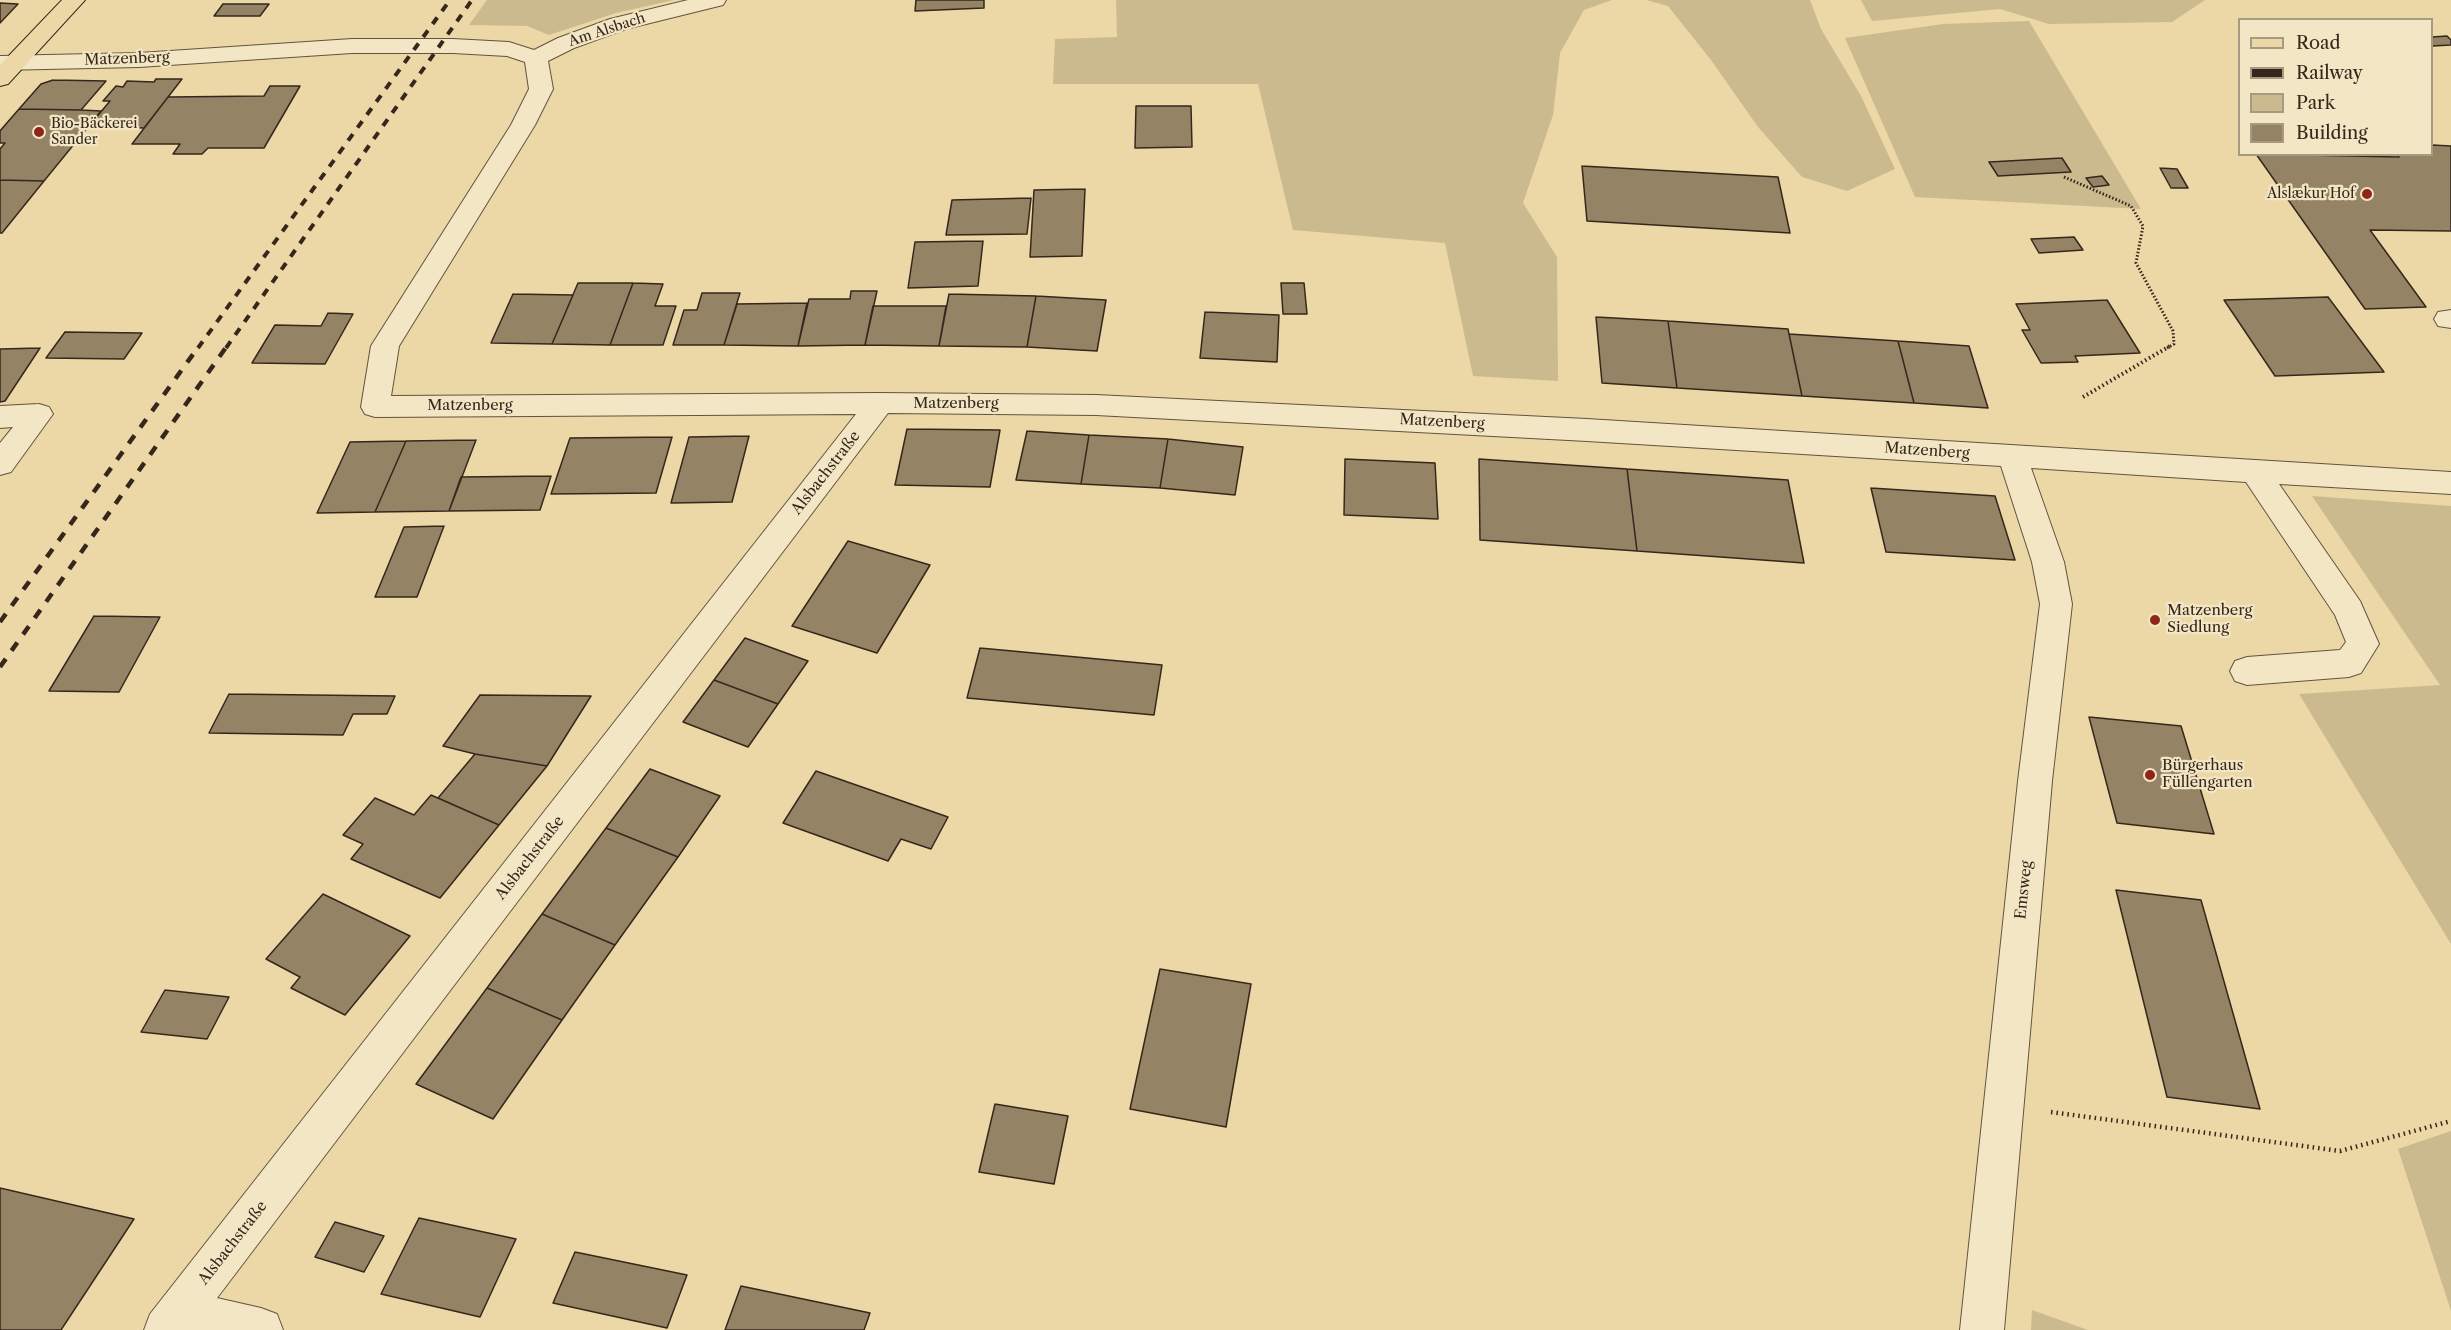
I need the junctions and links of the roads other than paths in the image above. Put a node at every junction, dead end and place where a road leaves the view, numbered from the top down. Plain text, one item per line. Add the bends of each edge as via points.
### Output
1 (74, 0) edge
2 (716, 0) edge
3 (536, 58) junction
4 (8, 63) edge
5 (0, 79) edge
6 (880, 403) junction
7 (0, 417) edge
8 (2012, 456) junction
9 (0, 464) edge
10 (2254, 470) junction
11 (2451, 483) edge
12 (2247, 671) dead end
13 (173, 1321) edge
14 (261, 1330) edge
15 (1982, 1330) edge

1 - 4 main road
2 - 3 street, Am Alsbach via 618,24
3 - 4 street, Matzenberg via 509,49 363,46 139,60
3 - 6 street, Matzenberg via 541,89 523,125 385,346 375,407
4 - 5 main road
6 - 8 street, Matzenberg via 1119,406
6 - 13 street, Alsbachstraße
7 - 9 street via 39,414
8 - 10 street, Matzenberg
8 - 15 street, Emsweg via 2048,562 2056,604
10 - 11 street, Matzenberg
10 - 12 street via 2349,610 2362,644 2349,663
13 - 14 street, Alsbachstraße

